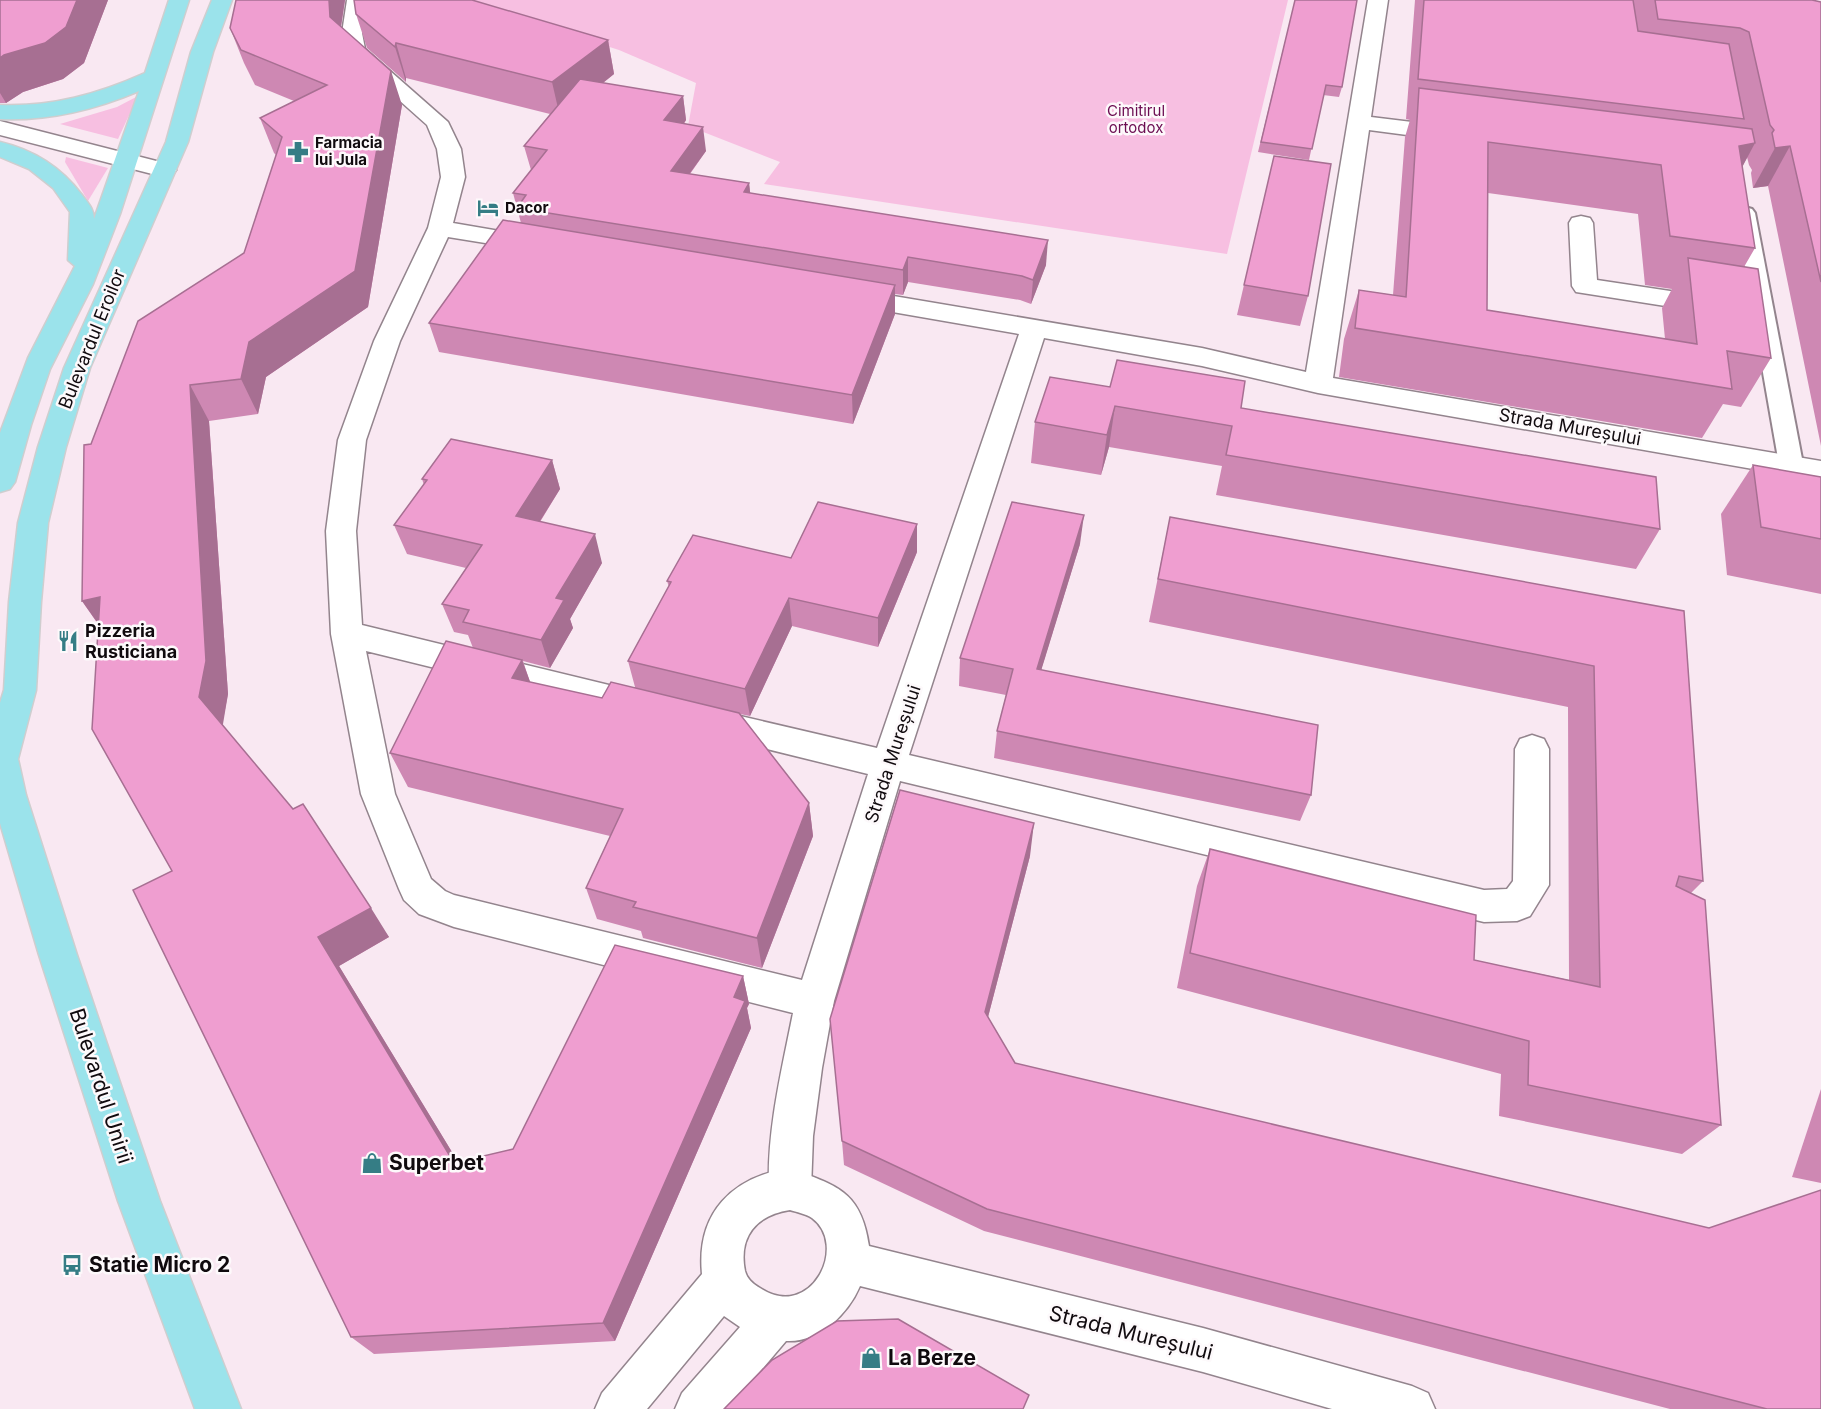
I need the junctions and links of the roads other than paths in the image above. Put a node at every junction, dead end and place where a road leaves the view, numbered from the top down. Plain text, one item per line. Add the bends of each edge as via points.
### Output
1 (179, 0) edge
2 (222, 0) edge
3 (357, 0) edge
4 (1378, 0) edge
5 (154, 77) junction
6 (0, 112) edge
7 (1359, 122) junction
8 (0, 128) edge
9 (1473, 136) edge
10 (0, 149) edge
11 (127, 160) junction
12 (164, 170) junction
13 (1742, 192) edge
14 (1581, 223) dead end
15 (440, 228) junction
16 (555, 247) edge
17 (80, 285) junction
18 (830, 293) edge
19 (1745, 310) junction
20 (1035, 327) junction
21 (1318, 384) junction
22 (1791, 464) junction
23 (1821, 471) edge
24 (0, 482) edge
25 (347, 634) junction
26 (1532, 749) dead end
27 (1, 755) edge
28 (888, 766) junction
29 (815, 1001) junction
30 (790, 1189) junction
31 (848, 1262) junction
32 (725, 1280) junction
33 (775, 1321) junction
34 (209, 1403) edge
35 (618, 1409) edge
36 (698, 1409) edge
37 (1412, 1409) edge

1 - 5 main road, Bulevardul Eroilor
2 - 12 main road, Bulevardul Eroilor via 202,52 177,142
3 - 15 street via 352,33 355,51 437,122 449,149 453,177
4 - 7 street
5 - 6 main road via 108,98 77,106 46,112
5 - 11 main road, Bulevardul Eroilor
7 - 9 street
7 - 21 street
8 - 11 street
10 - 17 main road via 38,164 61,183 82,212
11 - 12 street
11 - 17 main road, Bulevardul Eroilor
12 - 27 main road, Bulevardul Eroilor via 77,368 52,447 33,523 20,690
13 - 19 lane
14 - 19 street via 1585,286
15 - 16 street
15 - 25 street via 387,341 352,440 341,531
17 - 24 main road, Bulevardul Eroilor via 38,368 9,444
18 - 20 street, Strada Mureșului
19 - 22 lane
20 - 21 street, Strada Mureșului via 1202,357
20 - 28 street, Strada Mureșului
21 - 22 street, Strada Mureșului
22 - 23 street, Strada Mureșului
25 - 28 street
25 - 29 street via 378,794 417,889 432,903
26 - 28 street via 1531,885 1517,905 1484,906
27 - 34 main road, Bulevardul Unirii via 9,795 61,966
28 - 29 street, Strada Mureșului
29 - 30 street, Strada Mureșului via 800,1079
30 - 31 street via 810,1193 828,1203 841,1220 848,1239
30 - 32 street via 769,1192 750,1202 736,1218 726,1237 722,1258
31 - 33 street via 842,1282 814,1312 795,1320
31 - 37 street, Strada Mureșului via 1203,1350
32 - 33 street via 745,1308
32 - 35 street
33 - 36 street

